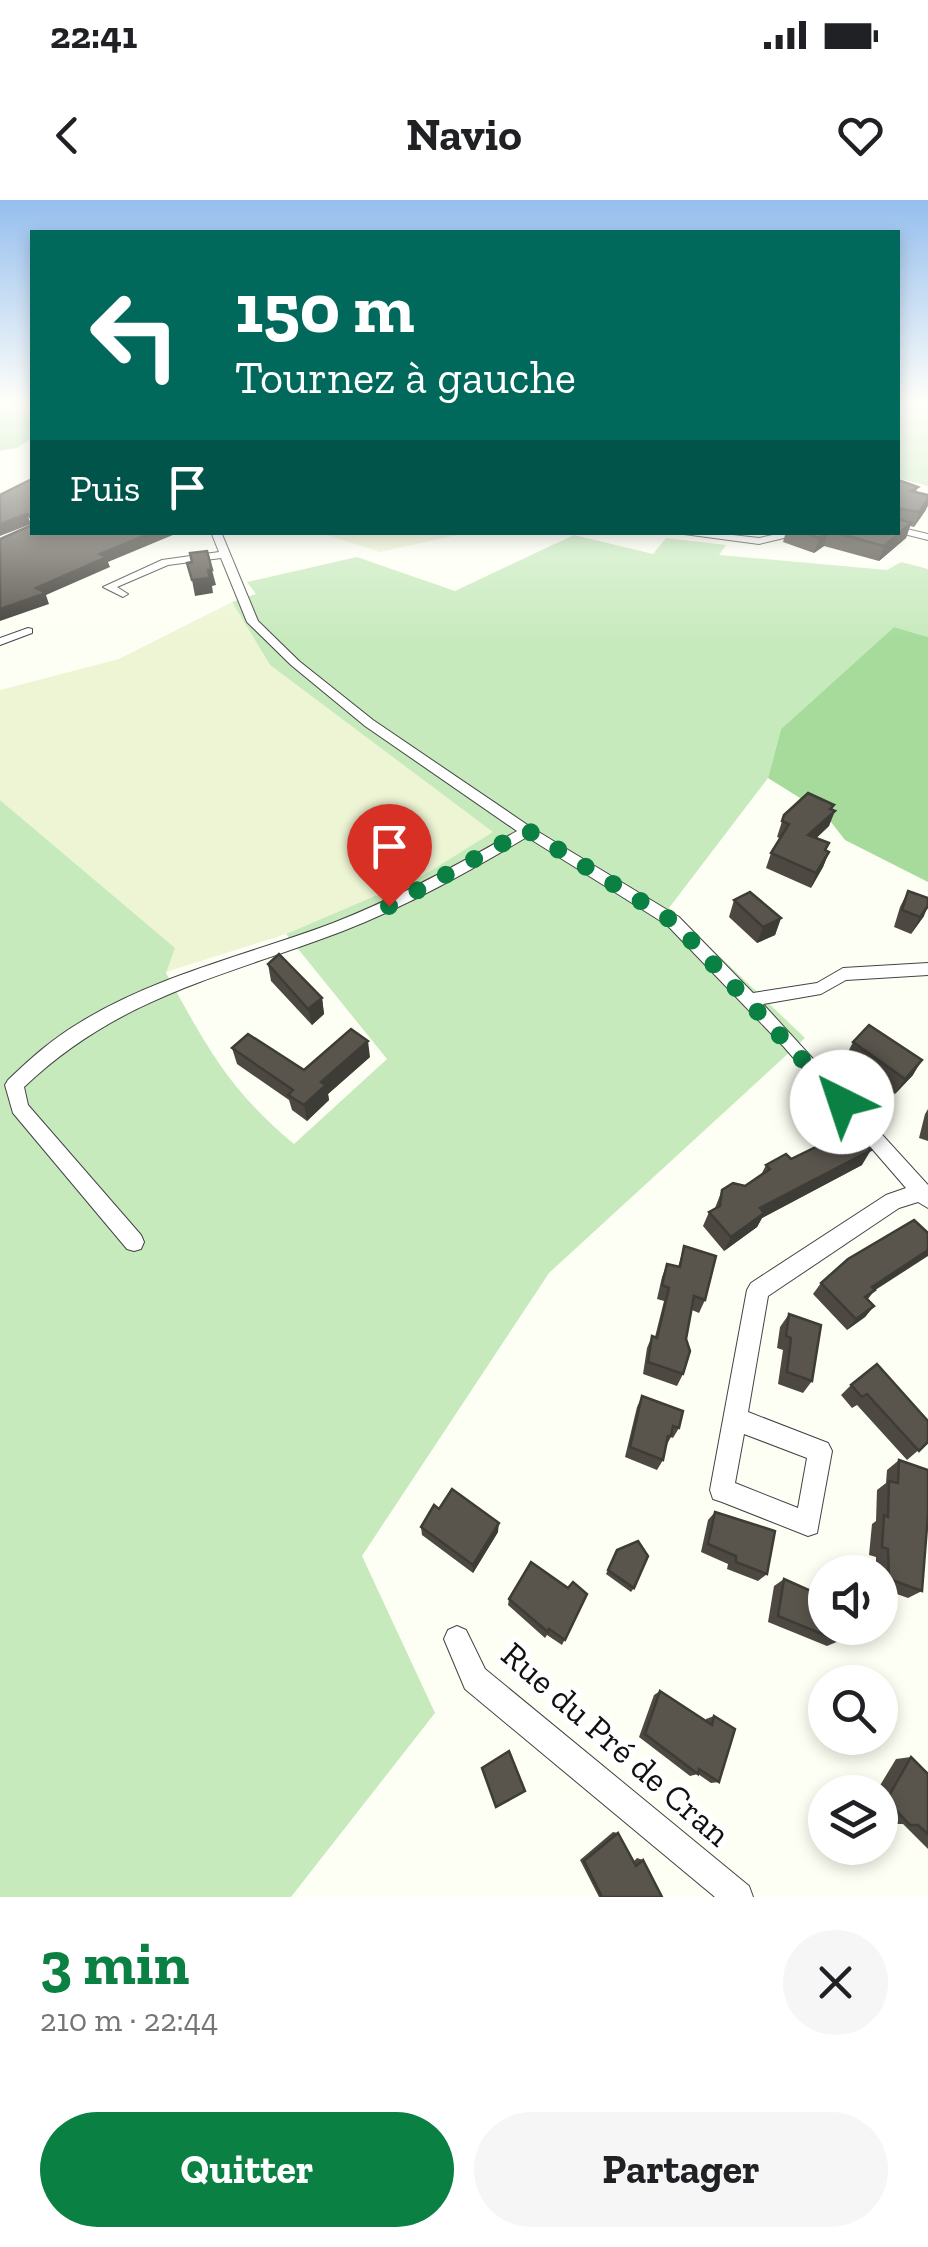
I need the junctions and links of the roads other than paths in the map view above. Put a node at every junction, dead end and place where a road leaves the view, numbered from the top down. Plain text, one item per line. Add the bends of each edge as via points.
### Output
1 (900, 530) edge
2 (217, 535) edge
3 (702, 535) edge
4 (789, 535) edge
5 (928, 537) edge
6 (226, 554) junction
7 (123, 594) dead end
8 (28, 632) dead end
9 (0, 642) edge
10 (527, 830) junction
11 (928, 969) edge
12 (749, 1000) junction
13 (925, 1196) edge
14 (134, 1242) dead end
15 (735, 1420) junction
16 (457, 1639) dead end
17 (738, 1897) edge

1 - 5 street
2 - 6 street
3 - 4 street via 759,541
6 - 7 street via 166,562 108,588
6 - 10 street via 253,622 295,663
8 - 9 street
10 - 12 street via 674,922
10 - 14 street via 389,906 129,1000 38,1059 14,1085 20,1108
11 - 12 street via 842,974 820,988
12 - 13 street
13 - 15 street via 893,1201 758,1290
15 - 15 street via 722,1490 808,1524 820,1451
16 - 17 street, Rue du Pré de Cran via 474,1679

